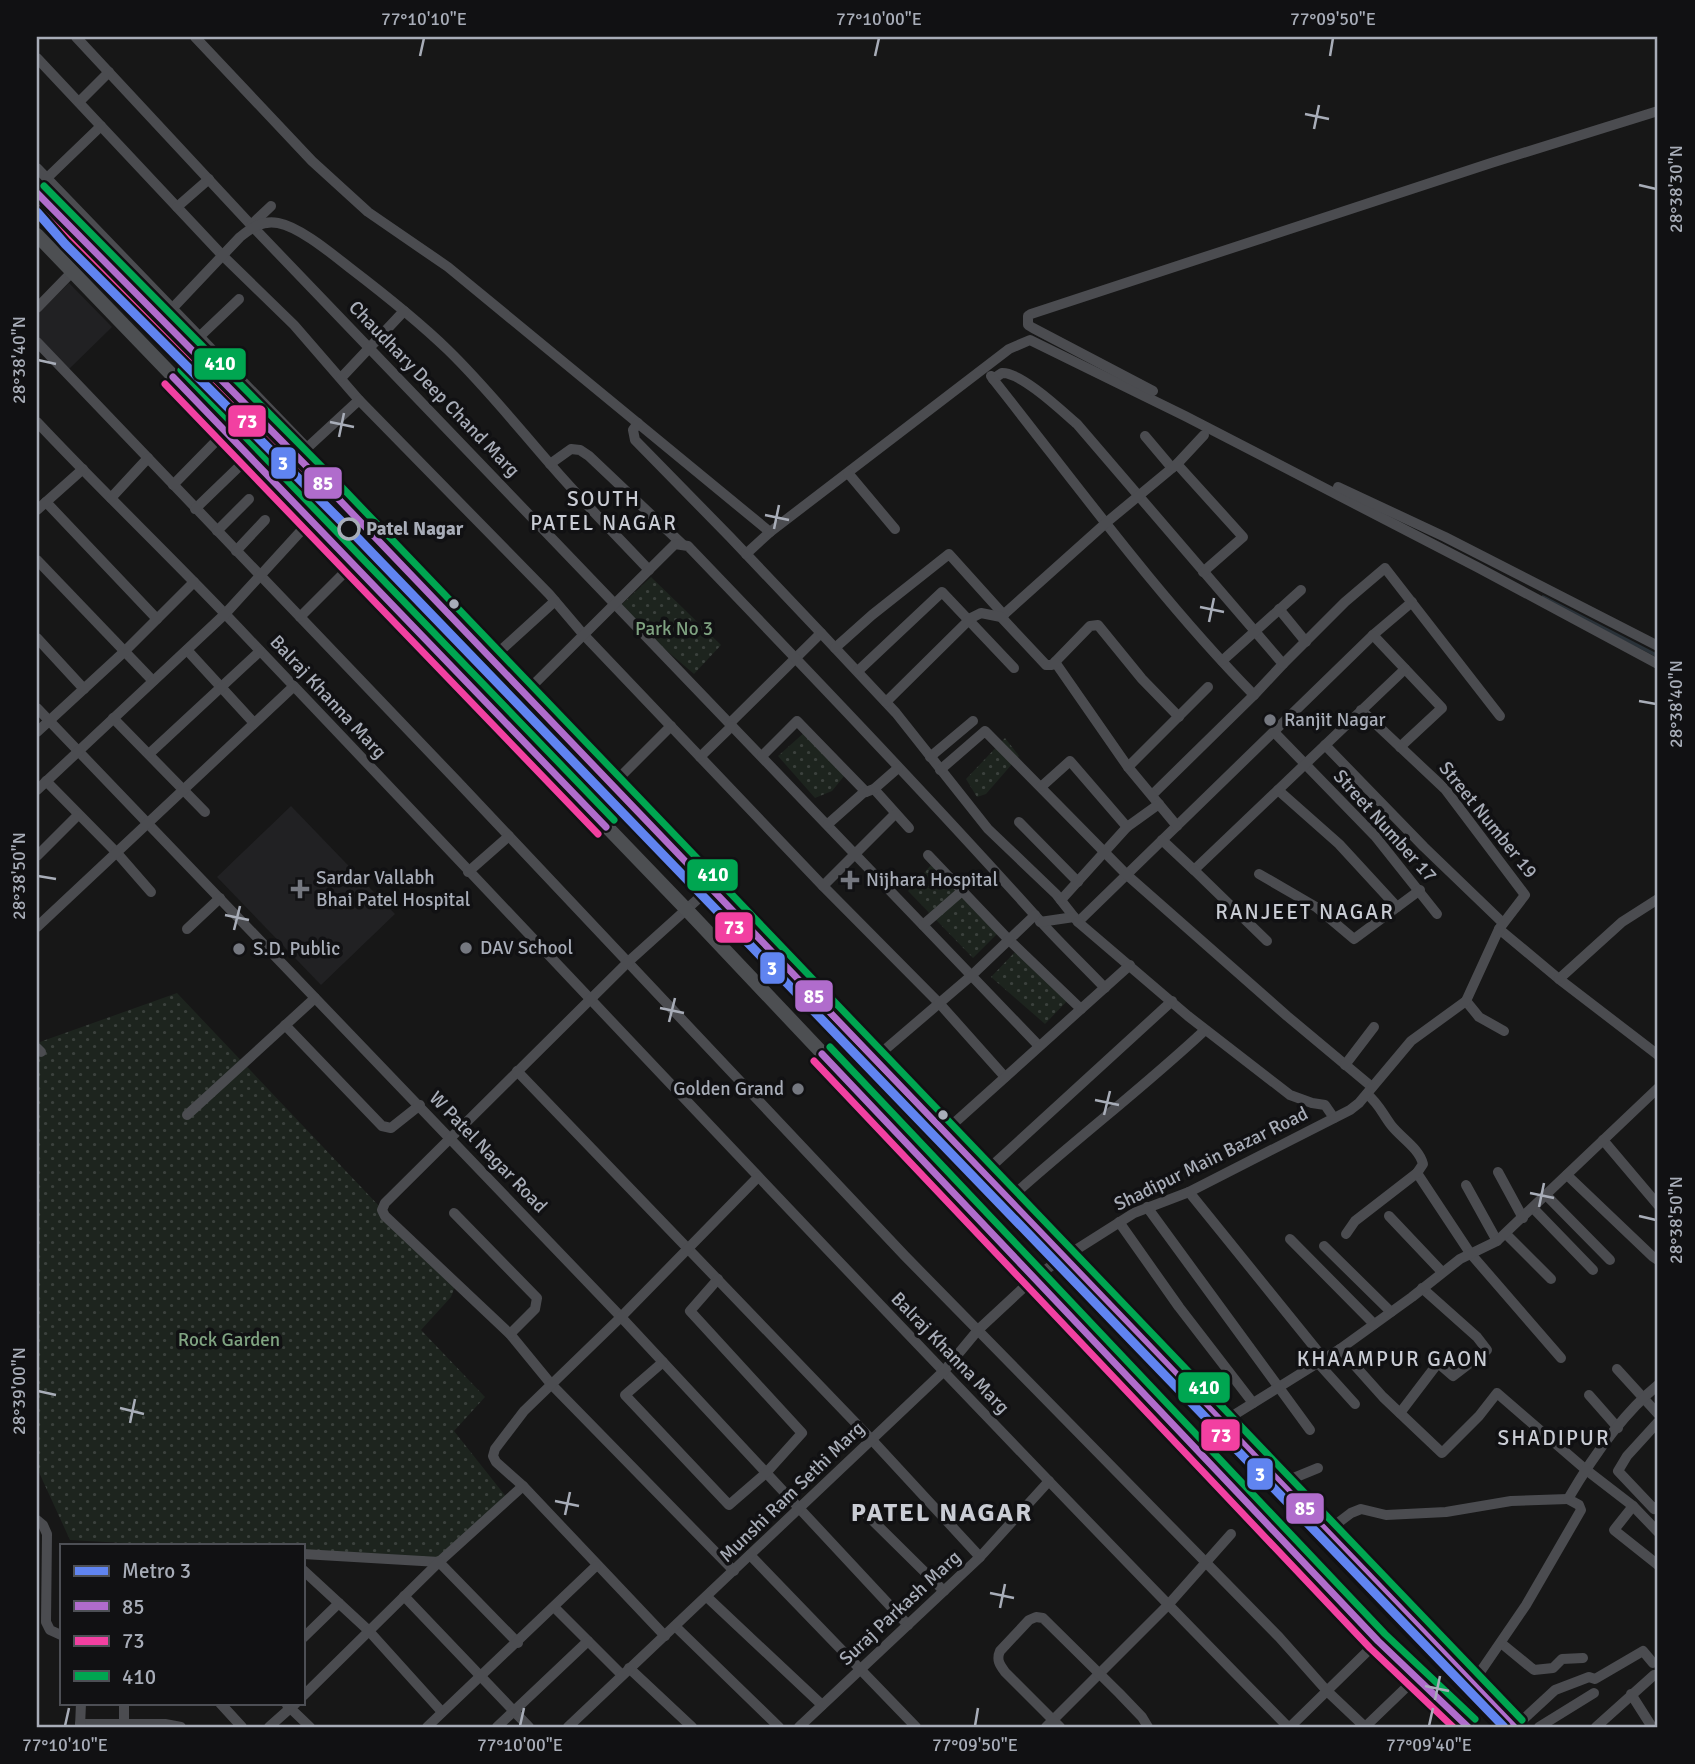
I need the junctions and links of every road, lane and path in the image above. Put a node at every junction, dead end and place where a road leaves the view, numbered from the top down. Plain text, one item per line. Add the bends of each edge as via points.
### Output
1 (76, 37) edge
2 (195, 37) edge
3 (37, 58) edge
4 (109, 72) junction
5 (79, 102) junction
6 (1658, 111) edge
7 (101, 126) junction
8 (37, 168) edge
9 (47, 178) junction
10 (208, 179) junction
11 (37, 193) edge
12 (271, 206) dead end
13 (177, 207) junction
14 (252, 226) junction
15 (37, 234) edge
16 (222, 255) junction
17 (72, 272) junction
18 (239, 299) dead end
19 (37, 308) edge
20 (404, 311) junction
21 (167, 314) junction
22 (199, 337) junction
23 (38, 346) edge
24 (370, 347) junction
25 (984, 369) junction
26 (341, 378) junction
27 (993, 379) junction
28 (359, 400) junction
29 (37, 422) edge
30 (638, 423) junction
31 (226, 431) junction
32 (47, 433) junction
33 (1204, 435) dead end
34 (1145, 436) dead end
35 (37, 443) edge
36 (250, 456) junction
37 (148, 458) junction
38 (550, 464) junction
39 (1175, 466) junction
40 (83, 469) junction
41 (848, 473) junction
42 (173, 485) junction
43 (1139, 497) junction
44 (111, 498) junction
45 (249, 499) dead end
46 (41, 506) edge
47 (195, 509) junction
48 (265, 520) dead end
49 (311, 520) junction
50 (1107, 522) junction
51 (895, 528) dead end
52 (217, 531) junction
53 (770, 532) junction
54 (682, 544) junction
55 (236, 551) junction
56 (746, 554) junction
57 (37, 560) edge
58 (649, 570) junction
59 (1203, 572) junction
60 (342, 575) dead end
61 (260, 576) junction
62 (194, 582) junction
63 (1301, 590) dead end
64 (555, 601) junction
65 (1412, 602) junction
66 (613, 604) junction
67 (1279, 609) junction
68 (225, 614) junction
69 (1003, 616) junction
70 (300, 617) junction
71 (157, 619) junction
72 (969, 620) junction
73 (1253, 631) junction
74 (821, 633) junction
75 (583, 634) junction
76 (1373, 635) junction
77 (37, 638) edge
78 (1306, 642) junction
79 (1658, 646) edge
80 (835, 648) junction
81 (187, 650) junction
82 (125, 651) junction
83 (260, 651) junction
84 (499, 651) dead end
85 (795, 657) junction
86 (1222, 661) junction
87 (1055, 662) junction
88 (1283, 664) junction
89 (1658, 664) edge
90 (1014, 668) dead end
91 (1405, 668) junction
92 (858, 671) junction
93 (153, 681) junction
94 (220, 687) junction
95 (293, 687) junction
96 (1208, 687) dead end
97 (84, 689) junction
98 (524, 694) junction
99 (1254, 695) junction
100 (886, 702) junction
101 (37, 708) edge
102 (1361, 710) junction
103 (499, 716) junction
104 (1500, 716) dead end
105 (1179, 717) junction
106 (113, 718) junction
107 (49, 720) junction
108 (973, 721) dead end
109 (254, 723) junction
110 (731, 724) junction
111 (671, 726) junction
112 (37, 732) edge
113 (1274, 732) junction
114 (1325, 746) junction
115 (1400, 747) junction
116 (78, 751) junction
117 (149, 754) junction
118 (700, 757) junction
119 (762, 757) junction
120 (930, 757) junction
121 (1305, 764) junction
122 (1128, 767) junction
123 (898, 768) junction
124 (940, 770) junction
125 (618, 779) dead end
126 (46, 781) junction
127 (1041, 787) junction
128 (37, 790) edge
129 (184, 790) junction
130 (1278, 790) junction
131 (870, 791) junction
132 (1156, 800) junction
133 (205, 812) dead end
134 (895, 814) junction
135 (78, 815) junction
136 (1019, 822) dead end
137 (148, 823) junction
138 (828, 824) junction
139 (1177, 826) junction
140 (1128, 827) junction
141 (909, 828) dead end
142 (509, 836) junction
143 (1162, 840) junction
144 (117, 853) junction
145 (856, 853) junction
146 (1105, 853) junction
147 (928, 855) dead end
148 (37, 856) edge
149 (1194, 870) junction
150 (468, 872) junction
151 (1259, 874) dead end
152 (1127, 875) junction
153 (1078, 881) junction
154 (823, 886) junction
155 (709, 889) junction
156 (1420, 890) junction
157 (962, 891) junction
158 (151, 892) dead end
159 (1525, 895) joint
160 (220, 898) junction
161 (1658, 899) edge
162 (1061, 900) junction
163 (1397, 907) junction
164 (686, 909) junction
165 (1437, 914) dead end
166 (1038, 918) junction
167 (1076, 919) junction
168 (923, 925) junction
169 (1501, 926) junction
170 (37, 927) edge
171 (187, 929) dead end
172 (1009, 940) junction
173 (1267, 941) dead end
174 (628, 962) junction
175 (1130, 965) junction
176 (971, 976) junction
177 (1559, 979) junction
178 (1105, 988) junction
179 (315, 998) junction
180 (589, 1000) junction
181 (1172, 1001) junction
182 (1466, 1001) junction
183 (939, 1003) junction
184 (1082, 1009) junction
185 (285, 1025) junction
186 (1374, 1027) dead end
187 (1205, 1030) junction
188 (1504, 1031) dead end
189 (1040, 1046) junction
190 (881, 1054) dead end
191 (1658, 1055) edge
192 (1345, 1065) junction
193 (517, 1071) junction
194 (1005, 1077) junction
195 (1658, 1088) edge
196 (1369, 1091) junction
197 (419, 1105) junction
198 (187, 1115) dead end
199 (1334, 1118) junction
200 (952, 1125) dead end
201 (450, 1137) junction
202 (1603, 1140) junction
203 (1498, 1172) dead end
204 (1417, 1173) junction
205 (983, 1174) junction
206 (1566, 1175) junction
207 (758, 1177) junction
208 (1466, 1185) dead end
209 (1189, 1192) junction
210 (1546, 1195) junction
211 (1008, 1200) junction
212 (1658, 1205) edge
213 (1147, 1207) junction
214 (1533, 1208) junction
215 (454, 1213) dead end
216 (1389, 1216) dead end
217 (1523, 1218) junction
218 (1119, 1222) junction
219 (1346, 1234) dead end
220 (1502, 1238) junction
221 (1290, 1239) dead end
222 (1324, 1247) dead end
223 (687, 1248) junction
224 (1470, 1253) junction
225 (1063, 1258) junction
226 (1658, 1259) edge
227 (1610, 1260) dead end
228 (1593, 1269) dead end
229 (1442, 1272) junction
230 (1035, 1277) junction
231 (718, 1279) junction
232 (1551, 1279) dead end
233 (1423, 1289) junction
234 (1391, 1312) junction
235 (621, 1317) junction
236 (1374, 1324) junction
237 (978, 1330) junction
238 (510, 1334) junction
239 (1340, 1349) junction
240 (1561, 1358) dead end
241 (1321, 1361) junction
242 (663, 1362) junction
243 (1618, 1369) dead end
244 (944, 1371) junction
245 (551, 1384) junction
246 (1658, 1385) edge
247 (1278, 1387) junction
248 (1589, 1395) dead end
249 (1644, 1397) junction
250 (1253, 1403) junction
251 (1355, 1404) dead end
252 (1400, 1413) junction
253 (1658, 1414) edge
254 (1658, 1422) edge
255 (1221, 1423) junction
256 (1618, 1428) junction
257 (1310, 1430) dead end
258 (872, 1440) junction
259 (1318, 1468) dead end
260 (1585, 1469) junction
261 (766, 1473) junction
262 (1049, 1480) junction
263 (1279, 1484) junction
264 (523, 1486) junction
265 (1568, 1499) junction
266 (1633, 1506) junction
267 (1658, 1506) edge
268 (799, 1509) junction
269 (867, 1515) dead end
270 (37, 1520) edge
271 (1326, 1532) junction
272 (1658, 1532) edge
273 (1231, 1534) dead end
274 (304, 1553) edge
275 (750, 1555) junction
276 (980, 1557) junction
277 (439, 1562) junction
278 (1205, 1563) junction
279 (1658, 1564) edge
280 (596, 1566) junction
281 (304, 1571) edge
282 (734, 1571) junction
283 (944, 1591) junction
284 (404, 1596) junction
285 (707, 1597) junction
286 (339, 1603) junction
287 (1168, 1605) junction
288 (554, 1607) junction
289 (908, 1625) junction
290 (676, 1627) junction
291 (368, 1630) junction
292 (60, 1635) edge
293 (665, 1636) junction
294 (304, 1637) edge
295 (588, 1641) junction
296 (1378, 1641) junction
297 (517, 1643) junction
298 (1501, 1643) junction
299 (1583, 1658) dead end
300 (1653, 1663) dead end
301 (859, 1670) junction
302 (625, 1671) junction
303 (1099, 1674) junction
304 (1658, 1675) edge
305 (1417, 1677) junction
306 (480, 1678) junction
307 (1472, 1684) junction
308 (1327, 1691) junction
309 (1594, 1693) dead end
310 (1632, 1694) junction
311 (304, 1695) edge
312 (81, 1704) edge
313 (124, 1704) edge
314 (221, 1704) edge
315 (290, 1704) edge
316 (821, 1705) junction
317 (442, 1712) junction
318 (514, 1712) junction
319 (124, 1725) edge
320 (1053, 1725) edge
321 (80, 1726) edge
322 (165, 1726) edge
323 (181, 1727) edge
324 (242, 1727) edge
325 (269, 1727) edge
326 (310, 1727) edge
327 (427, 1727) edge
328 (498, 1727) edge
329 (529, 1727) edge
330 (568, 1727) edge
331 (692, 1727) edge
332 (779, 1727) edge
333 (799, 1727) edge
334 (916, 1727) edge
335 (1148, 1727) edge
336 (1289, 1727) edge
337 (1365, 1727) edge
338 (1468, 1727) edge
339 (1514, 1727) edge
340 (1539, 1727) edge
341 (1597, 1727) edge
342 (1652, 1727) edge

1 - 4 street, Chaudhary Deep Chand Marg
2 - 30 street via 312,161 368,212 448,267
3 - 5 street
4 - 5 street
4 - 10 street, Chaudhary Deep Chand Marg
5 - 7 street
6 - 79 street via 1031,314 1027,320 1033,328 1204,419
7 - 9 street
7 - 13 street
8 - 9 street
9 - 21 street
10 - 13 street
10 - 14 street, Chaudhary Deep Chand Marg
11 - 21 main road
12 - 14 street
13 - 16 street
14 - 16 street
14 - 20 street via 280,223 296,230
14 - 24 street, Chaudhary Deep Chand Marg
15 - 17 main road
16 - 21 street
16 - 26 street
17 - 19 street
17 - 31 main road
18 - 22 street
20 - 24 street
20 - 38 street via 484,386
21 - 22 street
21 - 98 main road
22 - 28 street via 307,448
23 - 37 street
24 - 26 street
24 - 66 street, Chaudhary Deep Chand Marg
25 - 27 street
25 - 41 street
25 - 89 street via 1023,341 1039,343
26 - 28 street
27 - 43 street via 1008,373 1047,398 1077,424
27 - 50 street
28 - 64 street
29 - 32 street, Balraj Khanna Marg
30 - 53 street
30 - 56 street via 633,430 635,440
31 - 36 main road
31 - 42 street
32 - 35 street
32 - 40 street, Balraj Khanna Marg
33 - 39 street
34 - 39 street
36 - 47 street
36 - 49 main road
37 - 42 street
37 - 44 street
38 - 54 street via 571,449 580,450
38 - 58 street
39 - 43 street
39 - 59 street via 1243,537
40 - 44 street, Balraj Khanna Marg
40 - 46 street
41 - 51 street
41 - 53 street
42 - 47 street
43 - 50 street
43 - 59 street
44 - 62 street, Balraj Khanna Marg
45 - 52 street
46 - 71 street
47 - 52 street
48 - 55 street
49 - 61 street
49 - 103 main road
50 - 69 street
50 - 86 street
52 - 55 street
53 - 56 street
54 - 58 street via 675,544
54 - 85 street
55 - 61 street
56 - 74 street
57 - 82 street
58 - 66 street
59 - 73 street
60 - 70 street
61 - 68 street
61 - 70 street
62 - 68 street, Balraj Khanna Marg
62 - 71 street
63 - 67 street
64 - 75 street
64 - 84 street
65 - 76 street
65 - 78 street via 1385,568
65 - 104 street
66 - 75 street
66 - 110 street, Chaudhary Deep Chand Marg
67 - 73 street
67 - 78 street
68 - 81 street
68 - 83 street, Balraj Khanna Marg
69 - 72 street via 981,613
69 - 80 street via 949,554
69 - 87 street via 1046,664
70 - 142 street
71 - 82 street
72 - 90 street
72 - 92 street via 942,592
72 - 100 street
73 - 86 street
73 - 88 street
74 - 80 street
74 - 85 street
75 - 98 street
75 - 111 street
76 - 91 street
76 - 113 street
77 - 97 street
78 - 88 street
80 - 92 street
81 - 93 street
81 - 94 street
82 - 93 street
82 - 97 street
83 - 94 street
83 - 95 street, Balraj Khanna Marg
85 - 110 street
85 - 123 street
86 - 99 street
87 - 105 street via 1090,626 1098,625
87 - 122 street
88 - 99 street
91 - 102 street
91 - 115 street via 1442,708
92 - 100 street
93 - 106 street
94 - 109 street
94 - 117 street
95 - 109 street
95 - 150 street, Balraj Khanna Marg
96 - 105 street
97 - 107 street
98 - 103 street
98 - 155 main road
99 - 132 street
100 - 120 street
101 - 107 street, W Patel Nagar Road
102 - 114 street
102 - 115 street, Street Number 19
103 - 164 main road
105 - 122 street
106 - 116 street
106 - 117 street
107 - 112 street
107 - 116 street, W Patel Nagar Road
108 - 120 street
109 - 129 street
110 - 118 street
110 - 119 street, Chaudhary Deep Chand Marg
111 - 118 street
111 - 125 street
113 - 121 street, Street Number 17
113 - 139 street
114 - 121 street
114 - 169 street
115 - 159 street, Street Number 19 via 1445,789
116 - 126 street
116 - 137 street, W Patel Nagar Road
117 - 129 street
118 - 154 street
119 - 131 street via 797,721
119 - 138 street, Chaudhary Deep Chand Marg
120 - 124 street
121 - 130 street
121 - 156 street, Street Number 17
122 - 132 street
123 - 131 street
123 - 166 street
124 - 127 street via 985,732
124 - 162 street via 988,829
126 - 128 street
126 - 135 street
127 - 140 street via 1070,761
127 - 146 street
129 - 133 street
129 - 137 street
130 - 149 street
130 - 163 street via 1339,844
131 - 134 street
131 - 138 street
132 - 139 street
132 - 140 street
134 - 141 street
134 - 145 street
135 - 144 street
135 - 148 street
136 - 153 street
137 - 144 street
137 - 160 street, W Patel Nagar Road
138 - 145 street, Chaudhary Deep Chand Marg
139 - 143 street
140 - 146 street
142 - 150 street
142 - 174 street
143 - 149 street
143 - 152 street
144 - 158 street
144 - 170 street
145 - 154 street
145 - 168 street, Chaudhary Deep Chand Marg
146 - 152 street
146 - 153 street
147 - 157 street
149 - 173 street
150 - 180 street, Balraj Khanna Marg
151 - 163 street via 1316,907 1354,939
152 - 167 street
152 - 192 street
153 - 162 street
154 - 183 street
155 - 164 street
155 - 205 main road
156 - 163 street
156 - 165 street, Street Number 17
157 - 168 street
157 - 172 street
159 - 169 street, Shadipur Main Bazar Road
160 - 171 street
160 - 179 street, W Patel Nagar Road
161 - 177 street via 1622,922
162 - 167 street
164 - 174 street
164 - 230 main road
166 - 167 street
166 - 172 street
166 - 178 street
167 - 175 street
168 - 176 street, Chaudhary Deep Chand Marg
169 - 177 street
169 - 182 street, Shadipur Main Bazar Road
172 - 176 street
172 - 184 street
174 - 180 street
174 - 237 street
175 - 178 street
175 - 181 street
176 - 183 street
176 - 189 street, Chaudhary Deep Chand Marg
177 - 191 street
178 - 184 street
179 - 185 street
179 - 197 street, W Patel Nagar Road
180 - 193 street
180 - 207 street, Balraj Khanna Marg
181 - 187 street
181 - 205 street
182 - 188 street via 1479,1017
182 - 196 street, Shadipur Main Bazar Road via 1411,1041
183 - 190 street
183 - 194 street
184 - 189 street
185 - 197 street via 382,1126 391,1128
185 - 198 street
186 - 192 street
187 - 199 street via 1290,1095 1325,1105
187 - 211 street
189 - 194 street
192 - 196 street
193 - 201 street
193 - 223 street
194 - 200 street
195 - 202 street
196 - 199 street, Shadipur Main Bazar Road via 1355,1107
196 - 204 street via 1390,1124 1421,1157 1423,1164
197 - 201 street, W Patel Nagar Road
199 - 209 street, Shadipur Main Bazar Road
201 - 235 street, W Patel Nagar Road
201 - 238 street via 382,1210
202 - 206 street
202 - 212 street
203 - 217 street
204 - 219 street via 1355,1221
204 - 224 street
205 - 211 main road
206 - 210 street
206 - 226 street
207 - 223 street
207 - 244 street, Balraj Khanna Marg
208 - 220 street
209 - 213 street, Shadipur Main Bazar Road
209 - 241 street
210 - 214 street
210 - 227 street
211 - 225 main road
213 - 218 street, Shadipur Main Bazar Road
213 - 247 street
214 - 217 street
214 - 228 street
215 - 238 street via 537,1298 535,1309
216 - 229 street
217 - 220 street
218 - 225 street, Shadipur Main Bazar Road
218 - 250 street
220 - 224 street
220 - 232 street
221 - 236 street
222 - 234 street
223 - 231 street
223 - 235 street
224 - 229 street
224 - 240 street
225 - 230 street, Shadipur Main Bazar Road
225 - 255 main road
229 - 233 street
230 - 237 street, Munshi Ram Sethi Marg
230 - 296 main road
231 - 258 street
231 - 261 street via 690,1311 803,1433
233 - 234 street
233 - 252 street via 1487,1350 1453,1376 1438,1363
234 - 236 street
235 - 242 street, W Patel Nagar Road
235 - 245 street
236 - 239 street
237 - 244 street, Munshi Ram Sethi Marg
237 - 278 street
238 - 245 street
239 - 241 street
239 - 252 street
241 - 247 street
241 - 251 street
242 - 261 street, W Patel Nagar Road
242 - 261 street via 625,1395 729,1505
243 - 249 street
244 - 258 street, Munshi Ram Sethi Marg
244 - 262 street, Balraj Khanna Marg
245 - 264 street via 495,1448 496,1462
245 - 282 street
246 - 249 street
247 - 250 street
247 - 257 street
248 - 256 street
249 - 253 street
249 - 256 street
250 - 255 street
252 - 260 street via 1442,1453 1497,1393
254 - 267 street via 1618,1471 1654,1509
255 - 263 main road
256 - 260 street
258 - 268 street, Munshi Ram Sethi Marg
258 - 276 street
259 - 263 street
260 - 265 street
260 - 266 street
261 - 268 street, W Patel Nagar Road
262 - 276 street, Suraj Parkash Marg
262 - 287 street, Balraj Khanna Marg
263 - 271 main road
264 - 277 street
264 - 280 street
265 - 271 street via 1511,1501 1446,1512 1386,1515 1355,1510
265 - 298 street via 1581,1510
266 - 272 street
266 - 279 street via 1614,1530
268 - 275 street, Munshi Ram Sethi Marg
268 - 289 street, W Patel Nagar Road
269 - 283 street
270 - 292 street via 47,1534 46,1622
271 - 307 main road
273 - 278 street
274 - 277 street
275 - 282 street, Munshi Ram Sethi Marg
275 - 301 street
276 - 283 street, Suraj Parkash Marg
277 - 284 street
277 - 297 street
278 - 287 street
278 - 308 street
280 - 288 street
280 - 293 street
281 - 286 street
282 - 285 street, Munshi Ram Sethi Marg
283 - 289 street, Suraj Parkash Marg
284 - 291 street
284 - 306 street
285 - 290 street, Munshi Ram Sethi Marg
285 - 316 street
286 - 291 street
286 - 294 street
287 - 303 street
287 - 336 street, Balraj Khanna Marg
288 - 295 street
288 - 297 street
289 - 301 street, Suraj Parkash Marg
290 - 293 street, Munshi Ram Sethi Marg
290 - 332 street
291 - 311 street
291 - 317 street
293 - 302 street, Munshi Ram Sethi Marg
295 - 302 street
295 - 318 street
296 - 305 main road
296 - 308 street
297 - 306 street
298 - 299 street via 1534,1670 1553,1668 1562,1659
298 - 307 street
300 - 339 street via 1643,1651 1595,1679 1589,1677 1555,1690
301 - 316 street, Suraj Parkash Marg
301 - 334 street
302 - 330 street, Munshi Ram Sethi Marg
302 - 331 street
303 - 320 street
303 - 320 street via 1043,1618 1029,1620 1000,1651 999,1662 1005,1672
303 - 335 street
304 - 310 street
305 - 337 street
305 - 338 main road
306 - 317 street
306 - 318 street
307 - 339 main road
308 - 336 street
308 - 337 street
309 - 340 street
310 - 341 street
310 - 342 street
312 - 321 street
313 - 319 street
314 - 324 street
315 - 325 street
315 - 326 street
316 - 333 street, Suraj Parkash Marg
317 - 327 street
318 - 328 street
318 - 329 street
319 - 321 street
319 - 322 street
322 - 323 street

